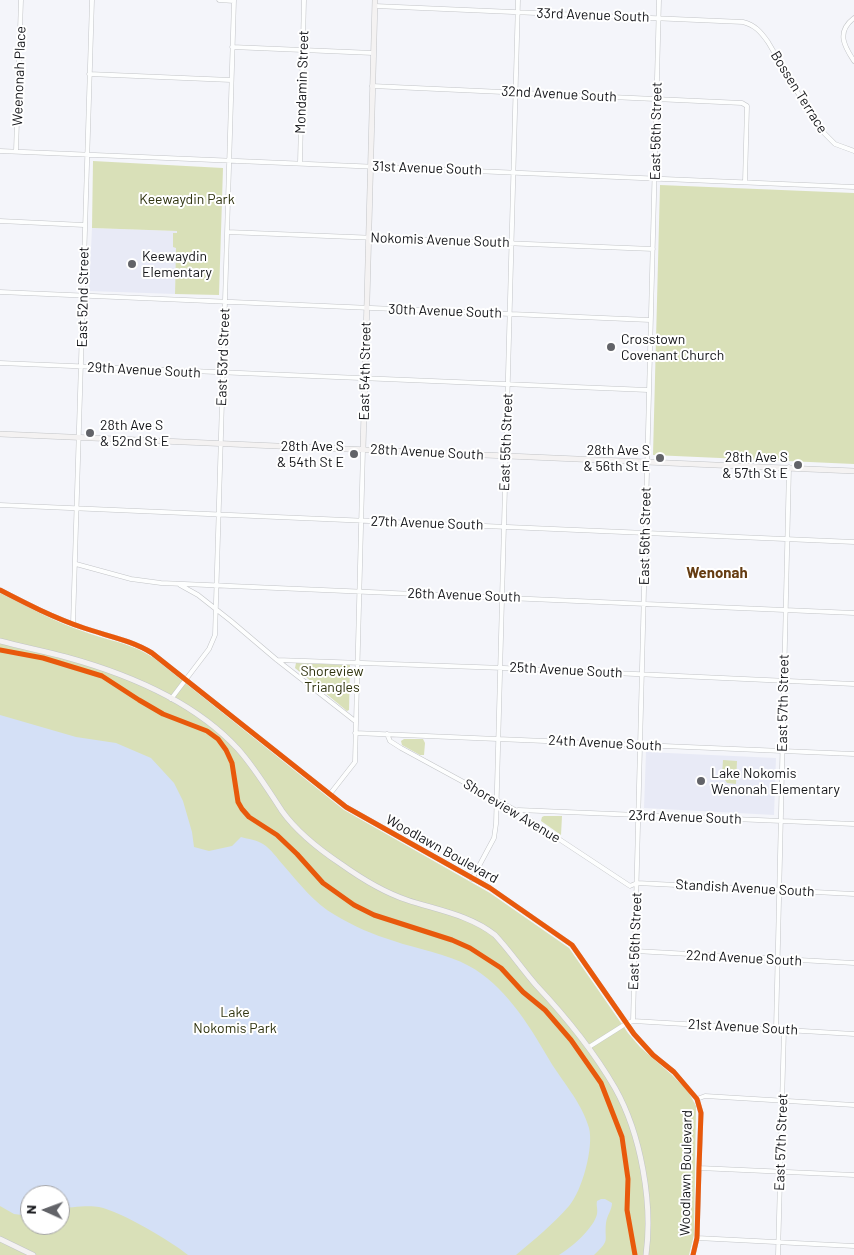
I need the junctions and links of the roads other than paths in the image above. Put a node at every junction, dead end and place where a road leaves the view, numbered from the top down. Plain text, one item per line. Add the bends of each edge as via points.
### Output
1 (21, 0) edge
2 (92, 0) edge
3 (219, 0) edge
4 (234, 0) edge
5 (304, 0) edge
6 (518, 0) edge
7 (659, 0) edge
8 (375, 3) edge
9 (517, 12) junction
10 (659, 18) junction
11 (854, 18) edge
12 (750, 24) joint
13 (232, 47) junction
14 (302, 50) junction
15 (373, 52) junction
16 (854, 62) edge
17 (89, 74) junction
18 (231, 80) junction
19 (372, 86) junction
20 (515, 92) junction
21 (656, 99) junction
22 (0, 150) edge
23 (16, 151) junction
24 (854, 151) edge
25 (87, 154) junction
26 (229, 161) junction
27 (300, 163) junction
28 (370, 166) junction
29 (513, 172) junction
30 (654, 178) junction
31 (745, 182) junction
32 (854, 187) edge
33 (0, 222) edge
34 (84, 225) junction
35 (227, 232) junction
36 (368, 237) junction
37 (511, 243) junction
38 (653, 249) junction
39 (0, 292) edge
40 (83, 296) junction
41 (225, 302) junction
42 (366, 308) junction
43 (509, 313) junction
44 (650, 320) junction
45 (0, 364) edge
46 (81, 367) junction
47 (223, 373) junction
48 (364, 379) junction
49 (507, 384) junction
50 (648, 390) junction
51 (0, 434) edge
52 (79, 437) junction
53 (221, 444) junction
54 (363, 449) junction
55 (505, 455) junction
56 (646, 462) junction
57 (789, 467) junction
58 (854, 471) edge
59 (0, 505) edge
60 (77, 508) junction
61 (219, 514) junction
62 (361, 520) junction
63 (503, 526) junction
64 (645, 532) junction
65 (787, 538) junction
66 (854, 542) edge
67 (76, 564) junction
68 (173, 584) junction
69 (216, 584) junction
70 (0, 590) edge
71 (359, 591) junction
72 (502, 597) junction
73 (643, 603) junction
74 (216, 609) junction
75 (785, 609) junction
76 (854, 613) edge
77 (73, 624) junction
78 (0, 641) edge
79 (277, 660) junction
80 (357, 662) junction
81 (500, 668) junction
82 (641, 674) junction
83 (185, 678) junction
84 (784, 680) junction
85 (854, 684) edge
86 (171, 698) junction
87 (355, 722) junction
88 (355, 733) junction
89 (387, 734) junction
90 (498, 739) junction
91 (640, 745) junction
92 (782, 751) junction
93 (854, 754) edge
94 (330, 794) junction
95 (496, 800) junction
96 (515, 810) junction
97 (638, 815) junction
98 (780, 820) junction
99 (854, 824) edge
100 (472, 879) junction
101 (637, 883) junction
102 (779, 890) junction
103 (854, 894) edge
104 (635, 952) junction
105 (777, 959) junction
106 (854, 964) edge
107 (633, 1020) junction
108 (627, 1023) junction
109 (776, 1029) junction
110 (784, 1029) junction
111 (854, 1034) edge
112 (589, 1047) junction
113 (697, 1099) junction
114 (782, 1100) junction
115 (854, 1105) edge
116 (699, 1168) junction
117 (780, 1171) junction
118 (854, 1175) edge
119 (697, 1238) junction
120 (0, 1239) edge
121 (778, 1242) junction
122 (854, 1246) edge
123 (33, 1255) edge
124 (646, 1255) edge
125 (692, 1255) edge
126 (778, 1255) edge

1 - 23 street, Weenonah Place
2 - 17 street, East 52nd Street
3 - 4 street
4 - 13 street, East 53rd Street
5 - 14 street, Mondamin Street
6 - 9 street, East 55th Street
7 - 10 street, East 56th Street
8 - 9 street, 33rd Avenue South
8 - 15 street, East 54th Street
9 - 10 street, 33rd Avenue South
9 - 20 street, East 55th Street
10 - 12 street, 33rd Avenue South
10 - 21 street, East 56th Street
11 - 16 street via 845,27 843,40
12 - 24 street, Bossen Terrace via 768,42 818,128 835,144
13 - 14 street
13 - 18 street, East 53rd Street
14 - 15 street
14 - 27 street, Mondamin Street
15 - 19 street, East 54th Street
17 - 18 street
17 - 25 street, East 52nd Street
18 - 26 street, East 53rd Street
19 - 20 street, 32nd Avenue South
19 - 28 street, East 54th Street
20 - 21 street, 32nd Avenue South
20 - 29 street, East 55th Street
21 - 30 street, East 56th Street
21 - 31 street, 32nd Avenue South via 746,104
22 - 23 street, 31st Avenue South
23 - 25 street, 31st Avenue South
25 - 26 street, 31st Avenue South
25 - 34 street, East 52nd Street
26 - 27 street, 31st Avenue South
26 - 35 street, East 53rd Street
27 - 28 street, 31st Avenue South
28 - 29 street, 31st Avenue South
28 - 36 street, East 54th Street
29 - 30 street, 31st Avenue South
29 - 37 street, East 55th Street
30 - 31 street, 31st Avenue South
30 - 38 street, East 56th Street
31 - 32 street, 31st Avenue South
33 - 34 street
34 - 40 street, East 52nd Street
35 - 36 street, Nokomis Avenue South
35 - 41 street, East 53rd Street
36 - 37 street, Nokomis Avenue South
36 - 42 street, East 54th Street
37 - 38 street, Nokomis Avenue South
37 - 43 street, East 55th Street
38 - 44 street, East 56th Street
39 - 40 street, 30th Avenue South
40 - 41 street, 30th Avenue South
40 - 46 street, East 52nd Street
41 - 42 street, 30th Avenue South
41 - 47 street, East 53rd Street
42 - 43 street, 30th Avenue South
42 - 48 street, East 54th Street
43 - 44 street, 30th Avenue South
43 - 49 street, East 55th Street
44 - 50 street, East 56th Street
45 - 46 street, 29th Avenue South
46 - 47 street, 29th Avenue South
46 - 52 street, East 52nd Street
47 - 48 street, 29th Avenue South
47 - 53 street, East 53rd Street
48 - 49 street, 29th Avenue South
48 - 54 street, East 54th Street
49 - 50 street, 29th Avenue South
49 - 55 street, East 55th Street
50 - 56 street, East 56th Street
51 - 52 street, 28th Avenue South
52 - 53 street, 28th Avenue South
52 - 60 street, East 52nd Street
53 - 54 street, 28th Avenue South
53 - 61 street, East 53rd Street
54 - 55 street, 28th Avenue South
54 - 62 street, East 54th Street
55 - 56 street, 28th Avenue South
55 - 63 street, East 55th Street
56 - 57 street, 28th Avenue South
56 - 64 street, East 56th Street
57 - 58 street, 28th Avenue South
57 - 65 street, East 57th Street
59 - 60 street, 27th Avenue South
60 - 61 street, 27th Avenue South
60 - 67 street, East 52nd Street
61 - 62 street, 27th Avenue South
61 - 69 street, East 53rd Street
62 - 63 street, 27th Avenue South
62 - 71 street, East 54th Street
63 - 64 street, 27th Avenue South
63 - 72 street, East 55th Street
64 - 65 street, 27th Avenue South
64 - 73 street, East 56th Street
65 - 66 street, 27th Avenue South
65 - 75 street, East 57th Street
67 - 68 street, 26th Avenue South via 138,580
67 - 77 street, East 52nd Street
68 - 69 street, 26th Avenue South
68 - 74 street via 190,589
69 - 71 street, 26th Avenue South
69 - 74 street, East 53rd Street
70 - 77 street, Woodlawn Boulevard
71 - 72 street, 26th Avenue South
71 - 80 street, East 54th Street
72 - 73 street, 26th Avenue South
72 - 81 street, East 55th Street
73 - 75 street, 26th Avenue South
73 - 82 street, East 56th Street
74 - 79 street
74 - 83 street, East 53rd Street via 214,639
75 - 76 street, 26th Avenue South
75 - 84 street, East 57th Street
77 - 83 street, Woodlawn Boulevard via 141,646
78 - 86 street via 82,662
79 - 80 street, 25th Avenue South
79 - 87 street
80 - 81 street, 25th Avenue South
80 - 87 street, East 54th Street
81 - 82 street, 25th Avenue South
81 - 90 street, East 55th Street
82 - 84 street, 25th Avenue South
82 - 91 street, East 56th Street
83 - 86 street, East 53rd Street
83 - 94 street, Woodlawn Boulevard
84 - 85 street, 25th Avenue South
84 - 92 street, East 57th Street
86 - 112 street via 220,730 245,757 284,812 316,846 340,864 378,888 468,919 495,935
87 - 88 street, East 54th Street
88 - 89 street, 24th Avenue South
88 - 94 street, East 54th Street via 355,762
89 - 90 street, 24th Avenue South
89 - 95 street, Shoreview Avenue via 390,741 401,748
90 - 91 street, 24th Avenue South
90 - 95 street, East 55th Street
91 - 92 street, 24th Avenue South
91 - 97 street, East 56th Street
92 - 93 street, 24th Avenue South
92 - 98 street, East 57th Street
94 - 100 street, Woodlawn Boulevard via 364,818
95 - 96 street, Shoreview Avenue
95 - 100 street, East 55th Street via 494,838
96 - 97 street, 23rd Avenue South
96 - 101 street, Shoreview Avenue via 628,885
97 - 98 street, 23rd Avenue South
97 - 101 street, East 56th Street
98 - 99 street, 23rd Avenue South
98 - 102 street, East 57th Street
100 - 108 street, Woodlawn Boulevard via 572,945
101 - 102 street, Standish Avenue South
101 - 104 street, East 56th Street
102 - 103 street, Standish Avenue South
102 - 105 street, East 57th Street
104 - 105 street, 22nd Avenue South
104 - 107 street, East 56th Street
105 - 106 street, 22nd Avenue South
105 - 109 street, East 57th Street
107 - 108 street
107 - 109 street, 21st Avenue South
108 - 112 street
108 - 113 street, Woodlawn Boulevard
109 - 110 street, 21st Avenue South
110 - 111 street, 21st Avenue South
110 - 114 street, East 57th Street
112 - 124 street via 616,1090 638,1148 646,1199
113 - 114 street via 706,1096
113 - 116 street, Woodlawn Boulevard via 701,1113
114 - 115 street
114 - 117 street, East 57th Street
116 - 117 street
116 - 119 street, Woodlawn Boulevard
117 - 118 street
117 - 121 street, East 57th Street
119 - 121 street
119 - 125 street, Woodlawn Boulevard
120 - 123 street
121 - 122 street
121 - 126 street, East 57th Street

